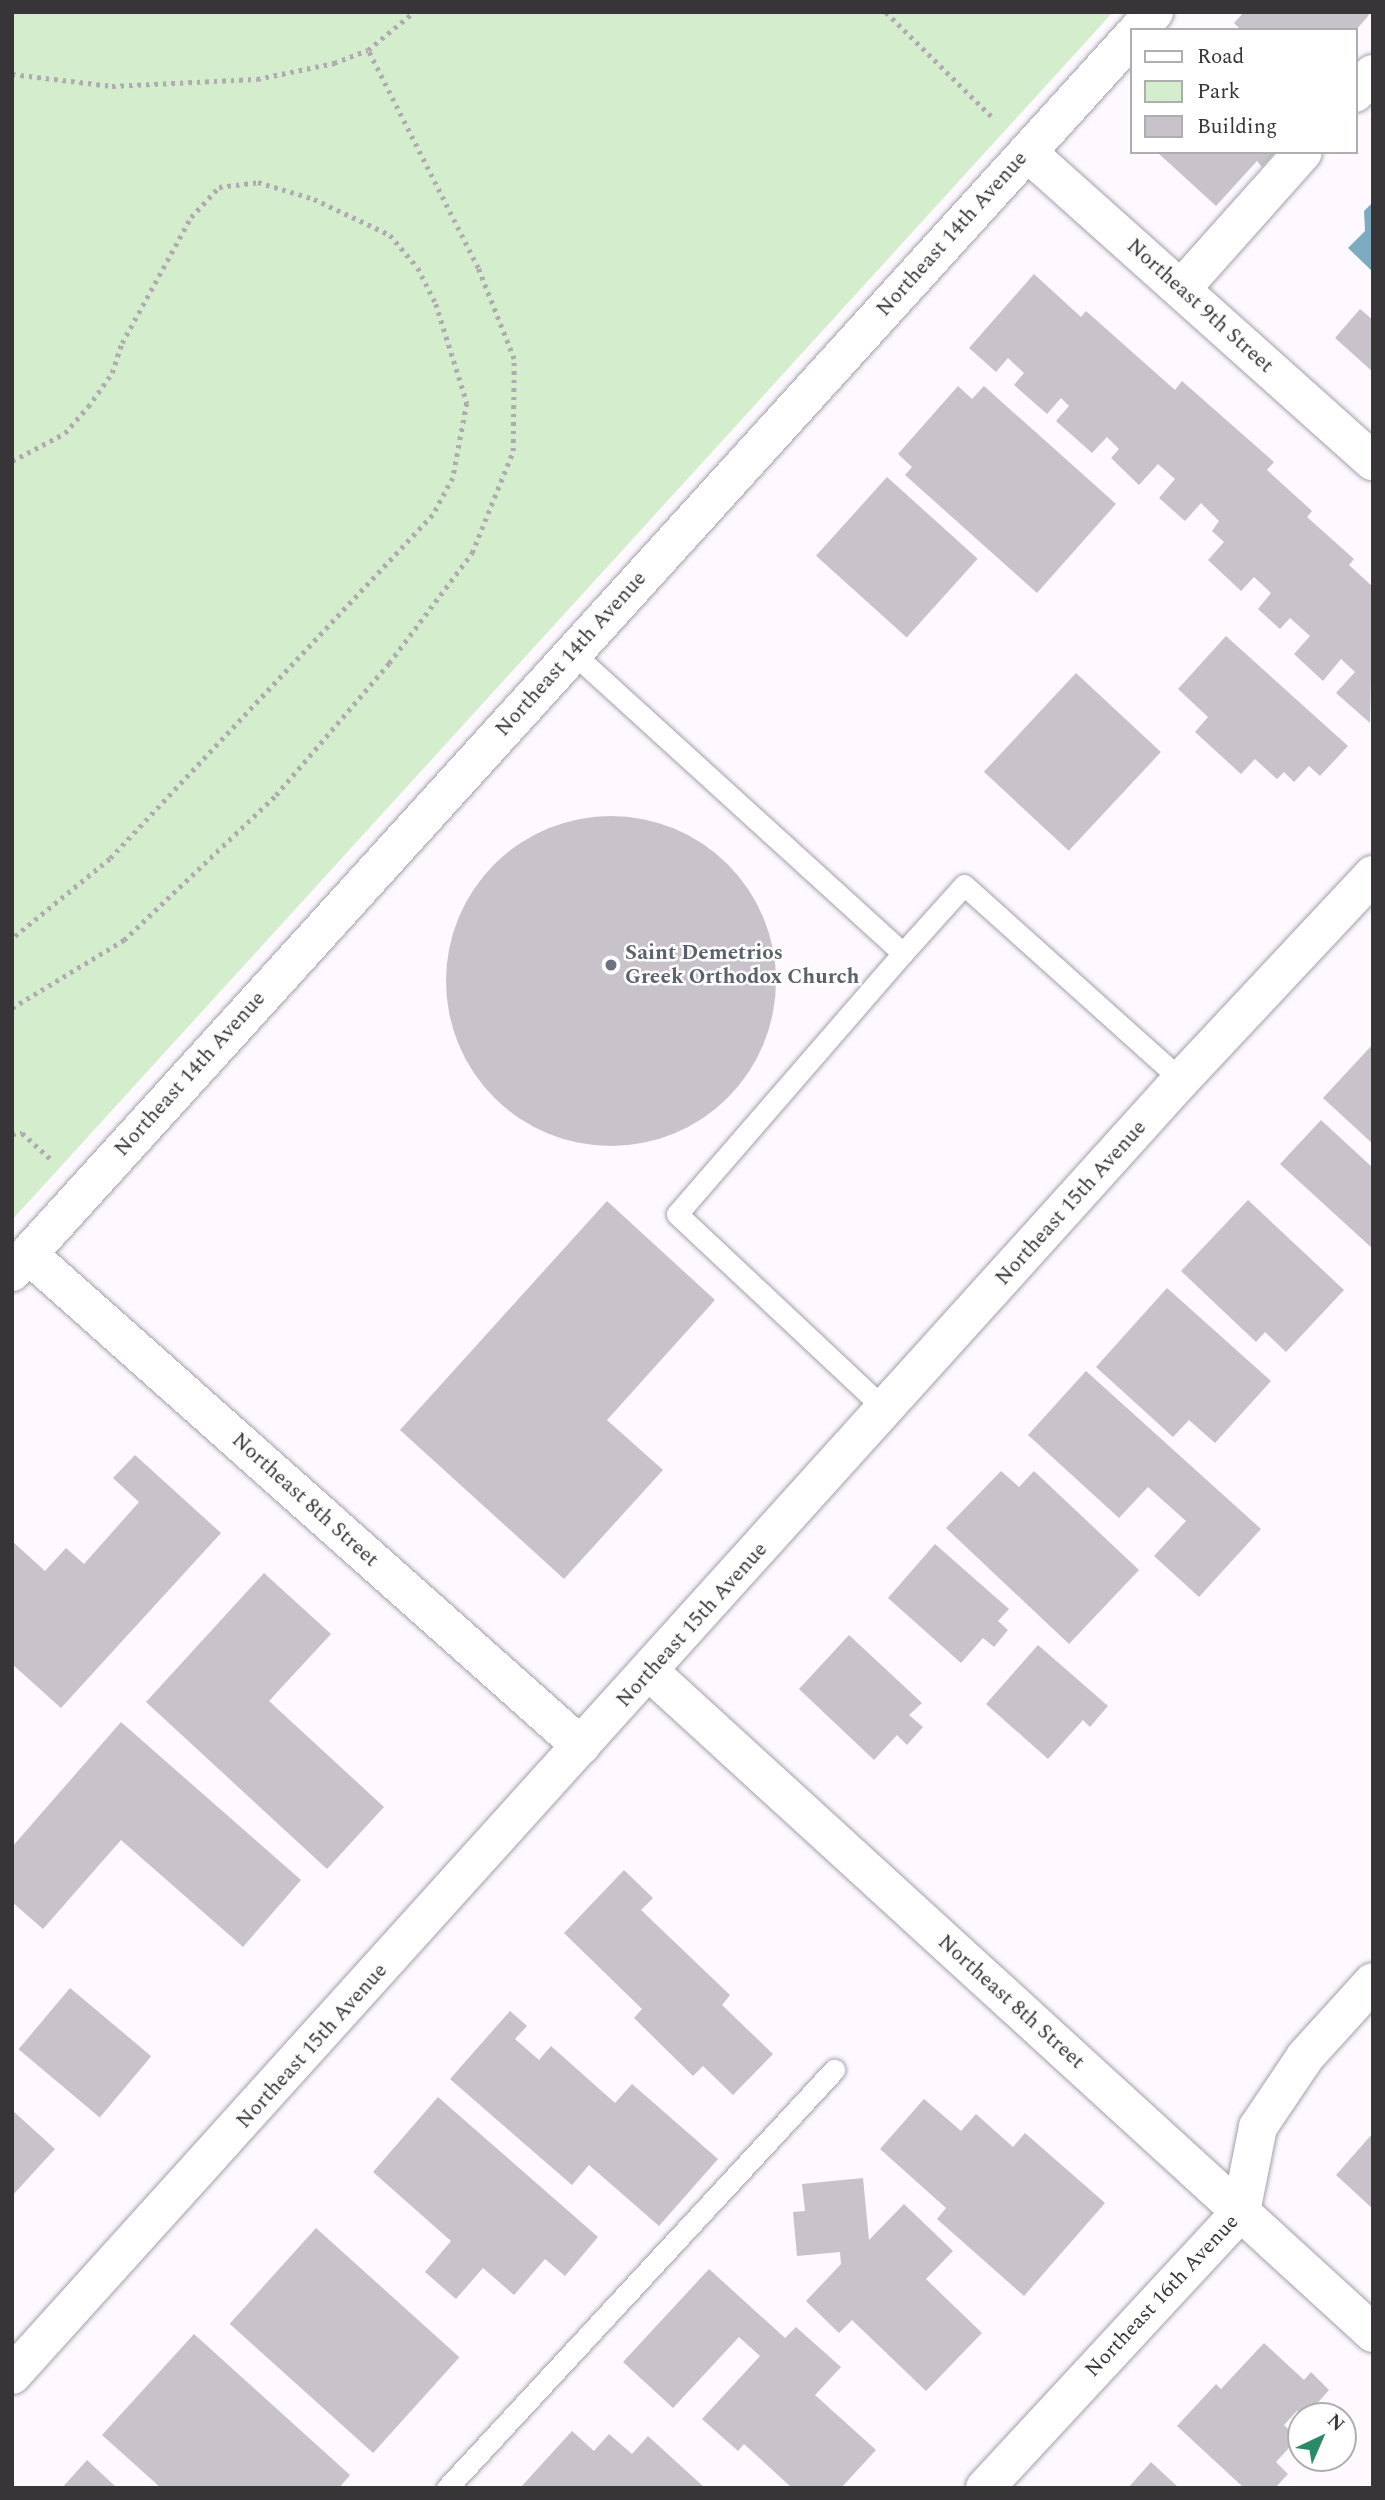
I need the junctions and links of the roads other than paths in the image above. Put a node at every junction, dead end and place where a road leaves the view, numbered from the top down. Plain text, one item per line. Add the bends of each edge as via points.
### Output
1 (1154, 12) edge
2 (1140, 28) edge
3 (1130, 39) edge
4 (1373, 74) edge
5 (1357, 91) edge
6 (1027, 152) junction
7 (1301, 154) edge
8 (1181, 289) junction
9 (1373, 461) edge
10 (573, 653) junction
11 (1373, 875) edge
12 (904, 953) junction
13 (1181, 1080) junction
14 (20, 1263) edge
15 (886, 1410) junction
16 (650, 1672) junction
17 (581, 1746) junction
18 (1373, 1982) edge
19 (834, 2070) dead end
20 (1241, 2212) junction
21 (1373, 2333) edge
22 (12, 2375) edge
23 (447, 2488) edge
24 (985, 2488) edge

1 - 2 street
3 - 6 street, Northeast 14th Avenue
4 - 5 street
6 - 8 street, Northeast 9th Street
6 - 10 street, Northeast 14th Avenue
7 - 8 street
8 - 9 street, Northeast 9th Street
10 - 12 lane
10 - 14 street, Northeast 14th Avenue
11 - 13 street, Northeast 15th Avenue
12 - 13 lane via 964,885
12 - 15 lane via 677,1214
13 - 15 street, Northeast 15th Avenue
14 - 17 street, Northeast 8th Street
15 - 16 street, Northeast 15th Avenue
16 - 17 street, Northeast 15th Avenue
16 - 20 street, Northeast 8th Street
17 - 22 street, Northeast 15th Avenue
18 - 20 street, Northeast 16th Avenue via 1305,2057 1258,2127
19 - 23 lane
20 - 21 street, Northeast 8th Street
20 - 24 street, Northeast 16th Avenue

